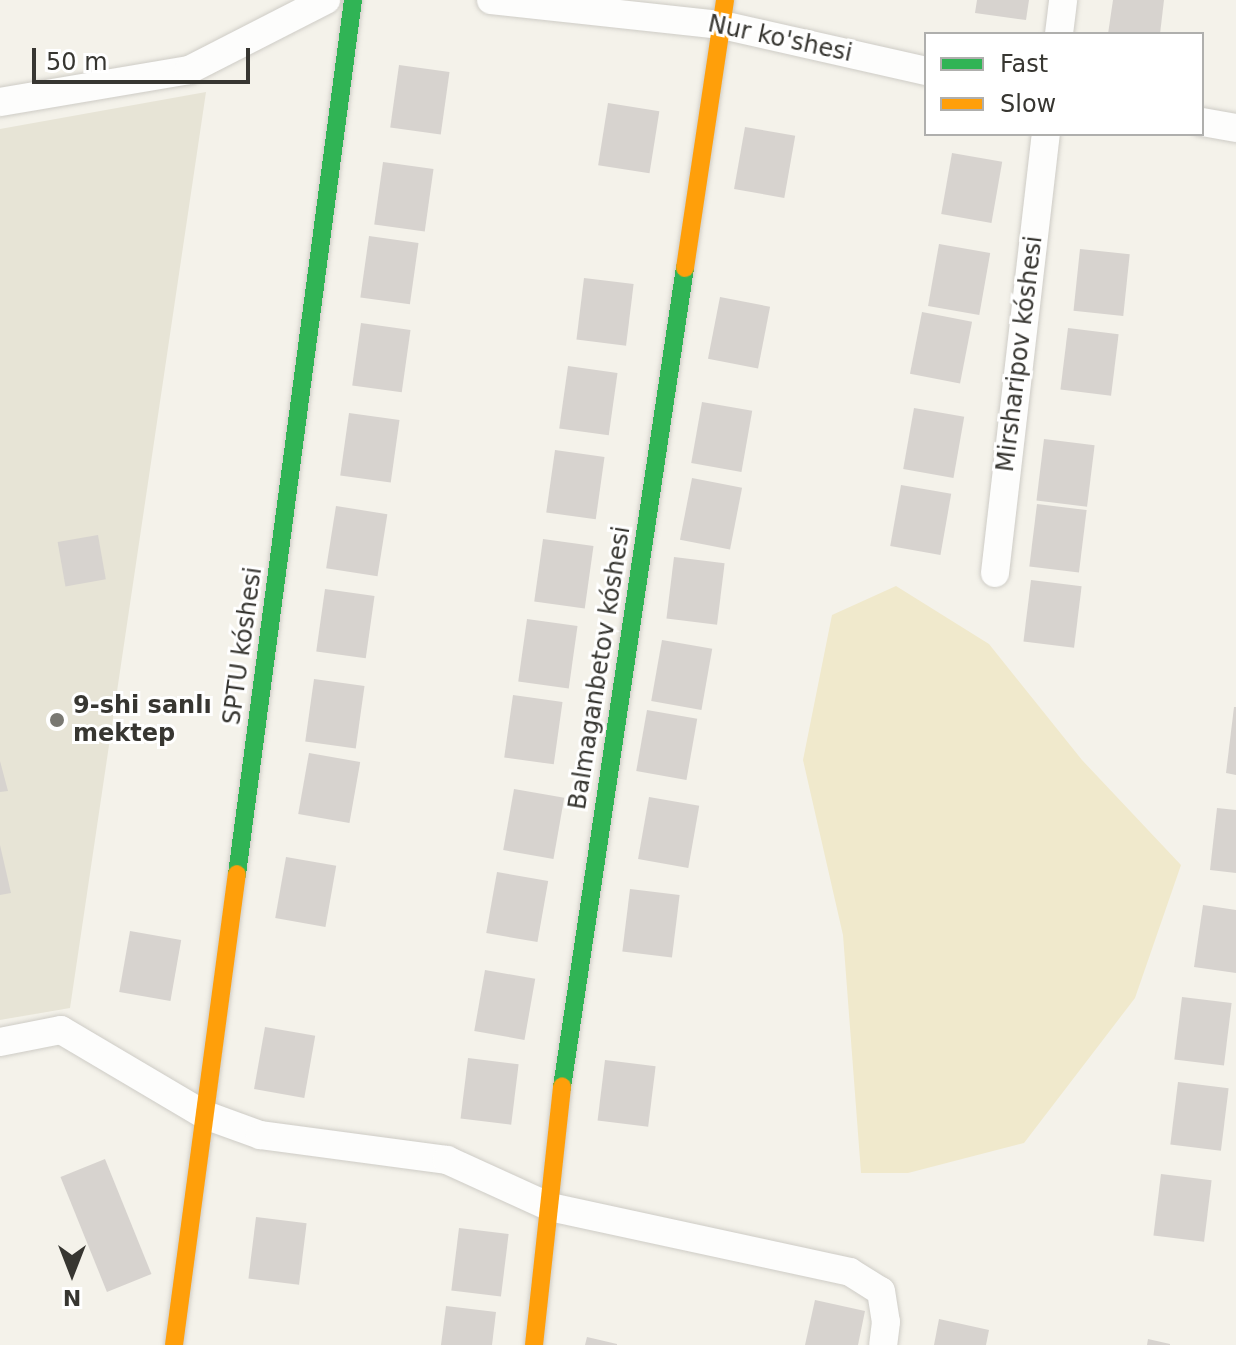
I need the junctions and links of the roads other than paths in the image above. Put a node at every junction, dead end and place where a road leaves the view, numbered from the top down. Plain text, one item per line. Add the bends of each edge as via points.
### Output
1 (353, 0) edge
2 (491, 0) edge
3 (1063, 0) edge
4 (308, 2) edge
5 (723, 12) edge
6 (1059, 32) edge
7 (924, 70) edge
8 (0, 102) edge
9 (1204, 122) edge
10 (1236, 128) edge
11 (1046, 136) edge
12 (995, 573) dead end
13 (0, 1042) edge
14 (205, 1115) junction
15 (550, 1207) junction
16 (885, 1334) edge
17 (174, 1345) edge
18 (534, 1345) edge

1 - 14 street, SPTU kóshesi
2 - 5 street, Nur ko'shesi
3 - 6 street
4 - 8 street via 189,70
5 - 7 street, Nur ko'shesi
5 - 15 street, Balmaganbetov kóshesi via 563,1075
9 - 10 street
11 - 12 street, Mirsharipov kóshesi
13 - 14 street via 61,1030
14 - 15 street via 260,1135 447,1160
14 - 17 street, SPTU kóshesi
15 - 16 street via 850,1272 881,1291
15 - 18 street, Balmaganbetov kóshesi

